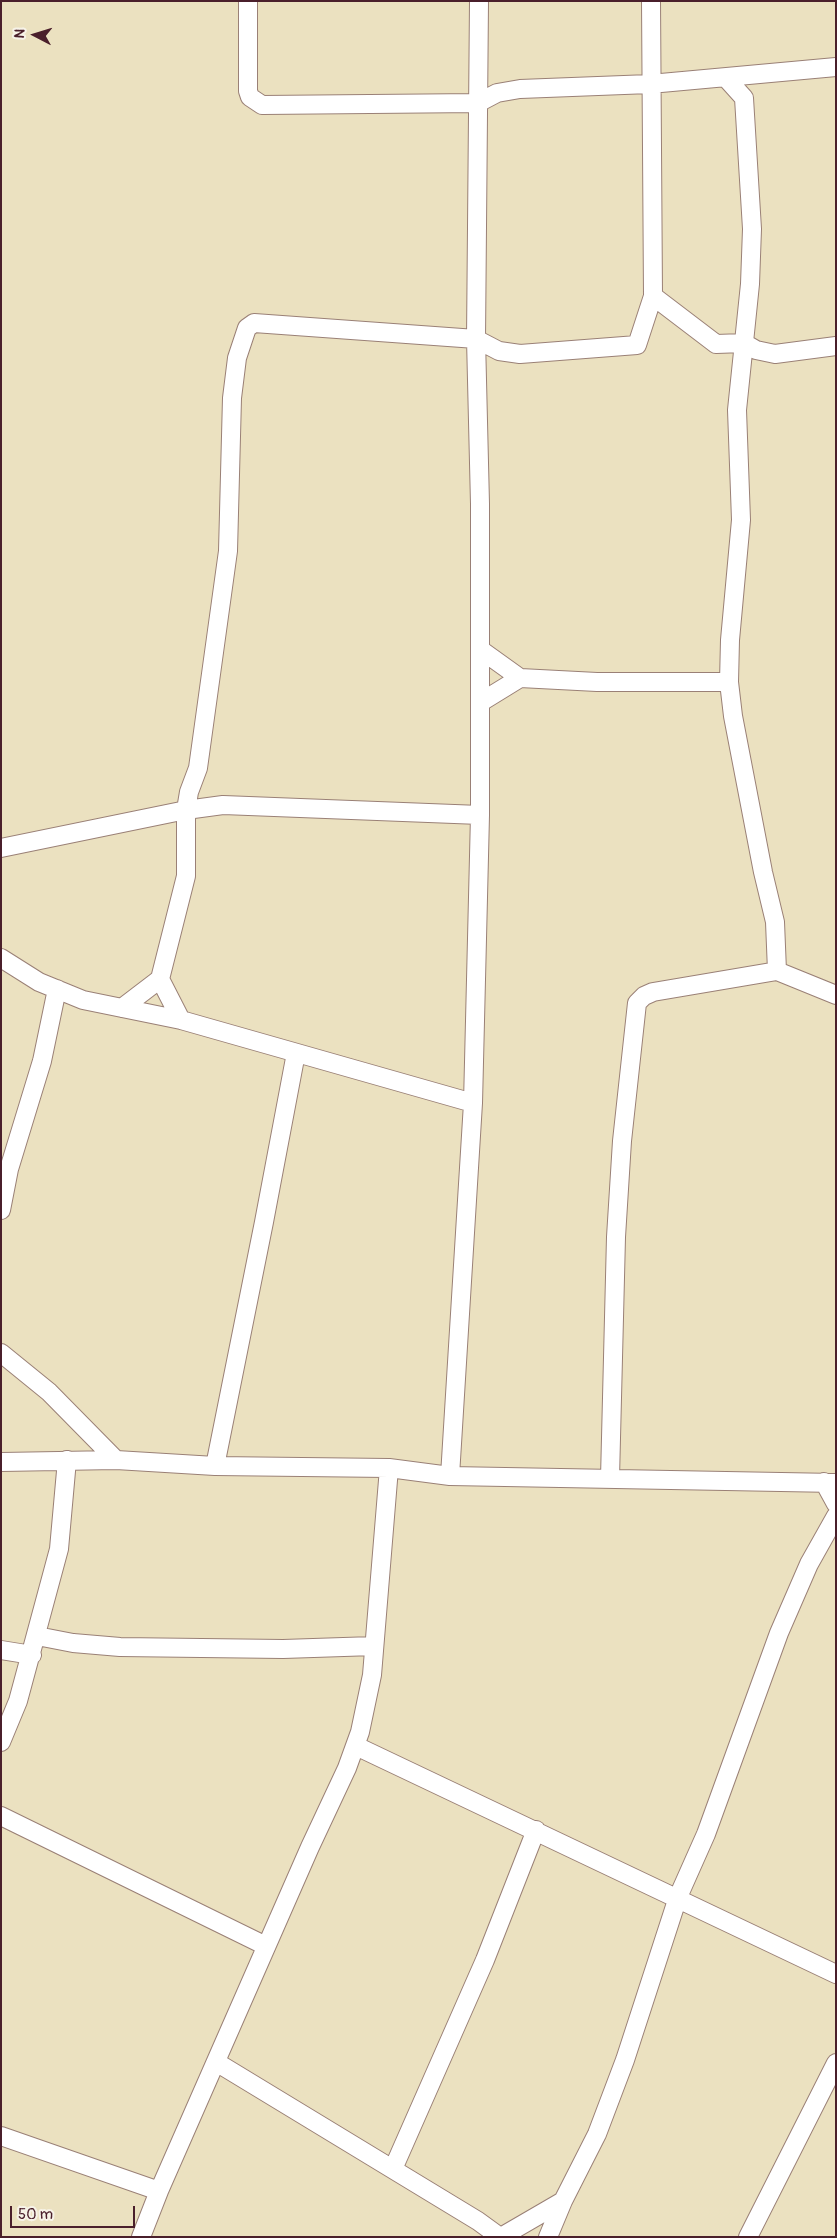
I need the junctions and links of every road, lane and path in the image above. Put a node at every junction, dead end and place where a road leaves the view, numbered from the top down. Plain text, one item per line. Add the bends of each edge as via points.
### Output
1 (248, 1) edge
2 (479, 1) edge
3 (651, 1) edge
4 (836, 67) edge
5 (753, 75) junction
6 (726, 78) junction
7 (650, 84) junction
8 (744, 98) junction
9 (478, 103) junction
10 (653, 296) junction
11 (476, 339) junction
12 (744, 343) junction
13 (836, 346) edge
14 (481, 650) junction
15 (520, 678) junction
16 (729, 682) junction
17 (481, 702) junction
18 (186, 810) junction
19 (480, 815) junction
20 (1, 848) edge
21 (1, 958) edge
22 (777, 971) junction
23 (160, 979) junction
24 (56, 989) junction
25 (836, 995) edge
26 (122, 1008) junction
27 (181, 1020) junction
28 (296, 1053) junction
29 (473, 1103) junction
30 (1, 1210) edge
31 (1, 1353) edge
32 (67, 1460) junction
33 (116, 1460) junction
34 (1, 1462) edge
35 (215, 1466) junction
36 (389, 1468) junction
37 (450, 1476) junction
38 (610, 1478) junction
39 (830, 1482) edge
40 (836, 1504) edge
41 (836, 1516) edge
42 (37, 1636) junction
43 (374, 1646) junction
44 (1, 1650) edge
45 (32, 1655) junction
46 (1, 1742) edge
47 (356, 1746) junction
48 (1, 1816) edge
49 (536, 1830) junction
50 (678, 1897) junction
51 (266, 1946) junction
52 (836, 1974) edge
53 (216, 2062) junction
54 (836, 2063) edge
55 (1, 2136) edge
56 (393, 2169) junction
57 (159, 2191) junction
58 (563, 2201) junction
59 (141, 2237) edge
60 (500, 2237) edge
61 (548, 2237) edge
62 (748, 2237) edge

1 - 9 street via 248,91 250,97 262,106
2 - 9 street
3 - 7 street
4 - 5 street
5 - 6 street
5 - 8 street
6 - 7 street
6 - 8 street
7 - 9 street via 520,89 498,93
7 - 10 street
8 - 12 street via 752,229
9 - 11 street
10 - 11 street via 637,346 520,354 499,351
10 - 12 street via 716,344
11 - 14 street
11 - 18 street via 254,323 242,336 232,398 227,561 198,768
12 - 13 street via 756,350 775,354
12 - 16 street via 736,433 741,520
14 - 15 street
14 - 17 street
15 - 16 street via 597,682
15 - 17 street
16 - 22 street via 732,716 775,922
17 - 19 street
18 - 19 street via 223,805
18 - 20 street
18 - 23 street via 186,876
19 - 29 street
21 - 24 street via 38,982
22 - 25 street
22 - 38 street via 653,992 637,1003 622,1141 616,1237
23 - 26 street
23 - 27 street
24 - 26 street via 83,1000
24 - 30 street via 42,1061 9,1169
26 - 27 street
27 - 28 street
28 - 29 street
28 - 35 street
29 - 37 street
31 - 33 street via 48,1392
32 - 33 street
32 - 34 street
32 - 42 street via 59,1549
33 - 35 street
35 - 36 street
36 - 37 street
36 - 43 street
37 - 38 street
38 - 39 street
39 - 40 street
41 - 50 street via 809,1564 779,1633 706,1834
42 - 43 street via 120,1647 283,1649
42 - 45 street
43 - 47 street via 372,1675
44 - 45 street
45 - 46 street
47 - 49 street
47 - 51 street
48 - 51 street
49 - 50 street
49 - 56 street via 486,1960
50 - 52 street
50 - 58 street via 625,2060 597,2134
51 - 53 street
53 - 56 street
53 - 57 street
54 - 62 street
55 - 57 street
56 - 60 street
57 - 59 street
58 - 60 street
58 - 61 street

